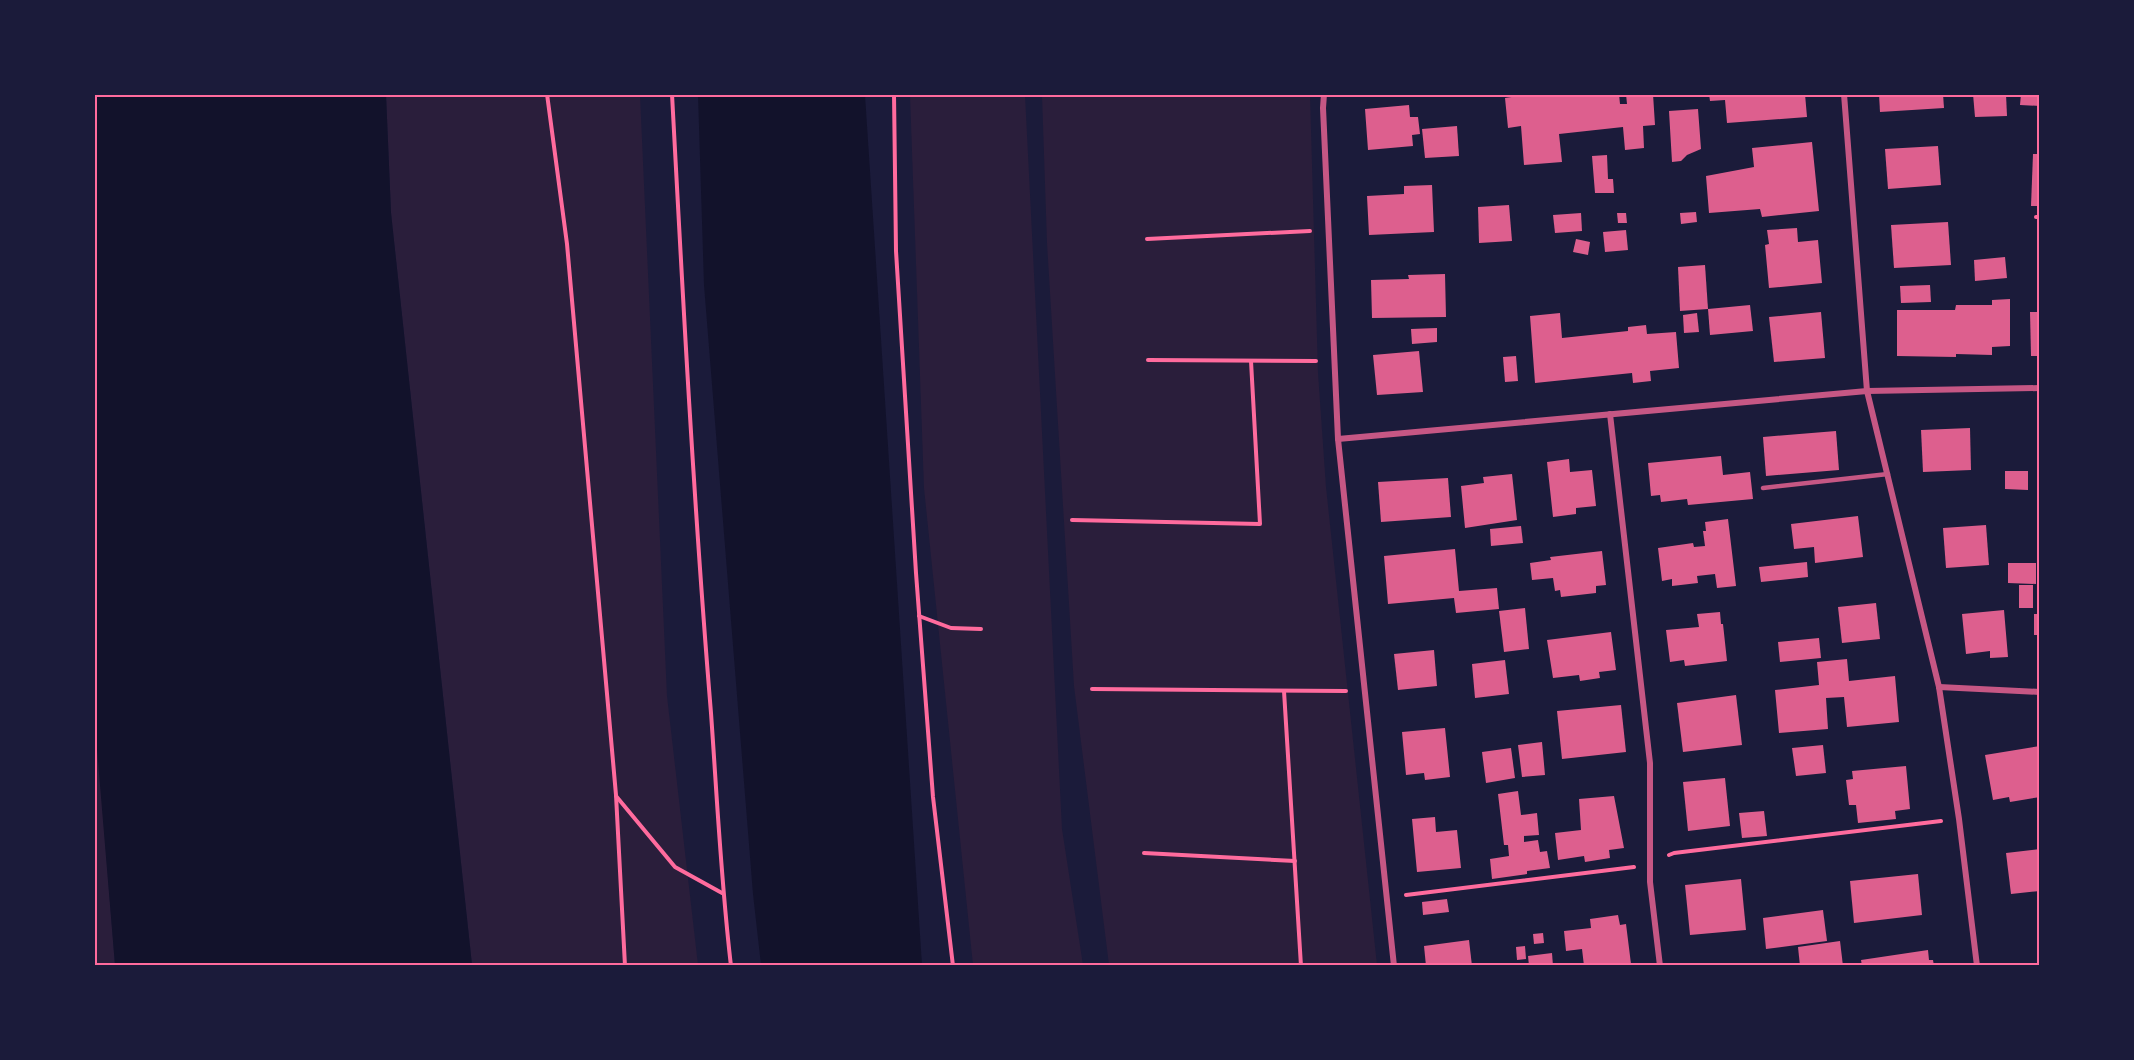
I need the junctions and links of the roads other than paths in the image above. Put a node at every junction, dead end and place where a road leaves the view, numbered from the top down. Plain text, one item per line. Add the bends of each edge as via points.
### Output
1 (1324, 94) edge
2 (1844, 94) edge
3 (2040, 388) edge
4 (1868, 391) junction
5 (1610, 414) junction
6 (1338, 439) junction
7 (1888, 474) junction
8 (1764, 488) dead end
9 (1939, 687) junction
10 (2040, 692) edge
11 (1394, 966) edge
12 (1660, 966) edge
13 (1977, 966) edge

1 - 6 street
2 - 4 street
3 - 4 street
4 - 5 street
4 - 7 street
5 - 6 street
5 - 12 street via 1650,763 1649,865
6 - 11 street
7 - 8 lane
7 - 9 street
9 - 10 street
9 - 13 street

